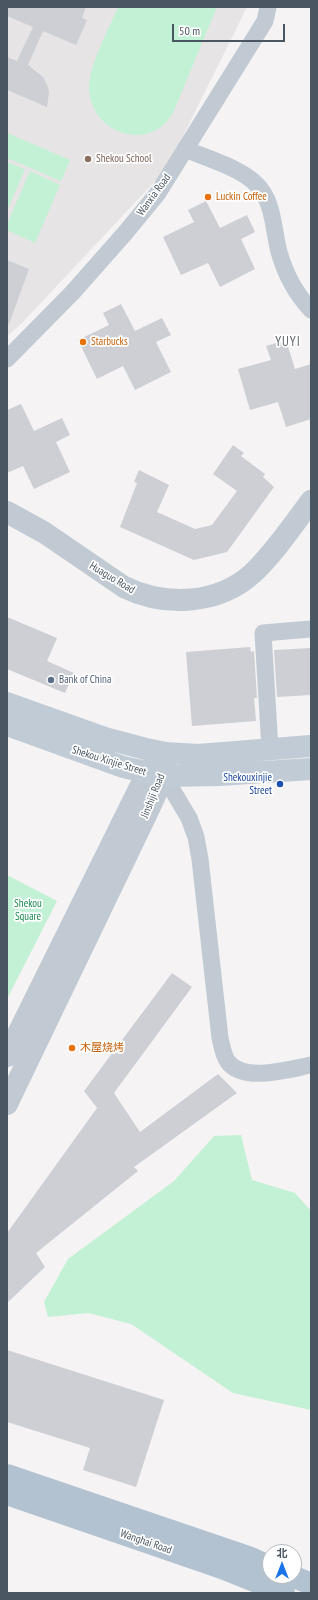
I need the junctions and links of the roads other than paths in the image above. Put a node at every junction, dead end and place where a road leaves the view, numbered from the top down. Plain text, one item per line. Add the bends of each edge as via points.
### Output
1 (268, 7) edge
2 (185, 149) junction
3 (311, 310) edge
4 (7, 358) edge
5 (311, 501) edge
6 (7, 512) edge
7 (311, 629) edge
8 (7, 703) edge
9 (7, 726) edge
10 (311, 746) edge
11 (270, 749) junction
12 (166, 753) junction
13 (311, 769) edge
14 (155, 774) junction
15 (7, 1056) edge
16 (311, 1064) edge
17 (7, 1104) edge
18 (7, 1475) edge
19 (7, 1494) edge
20 (262, 1563) edge
21 (284, 1593) edge

1 - 2 street, Wanxia Road via 265,21
2 - 3 street via 242,173 264,192 285,272
2 - 4 street, Wanxia Road via 158,192 126,232 73,292
5 - 6 street, Huaguo Road via 278,546 252,574 237,584 205,597 170,601 137,594 124,587 45,533
7 - 11 street via 263,633
8 - 12 main road, Shekou Xinjie Street via 102,737
9 - 14 main road, Shekou Xinjie Street via 99,759
10 - 11 main road, Shekou Xinjie Street
11 - 12 main road, Shekou Xinjie Street via 198,754
12 - 14 street, Jinshiji Road
13 - 14 main road, Shekou Xinjie Street via 219,775
14 - 15 street, Jinshiji Road
14 - 16 street via 188,818 196,837 220,1038 228,1062 238,1070 267,1073
14 - 17 street, Jinshiji Road via 139,830
18 - 20 main road, Wanghai Road
19 - 21 main road, Wanghai Road via 222,1568

